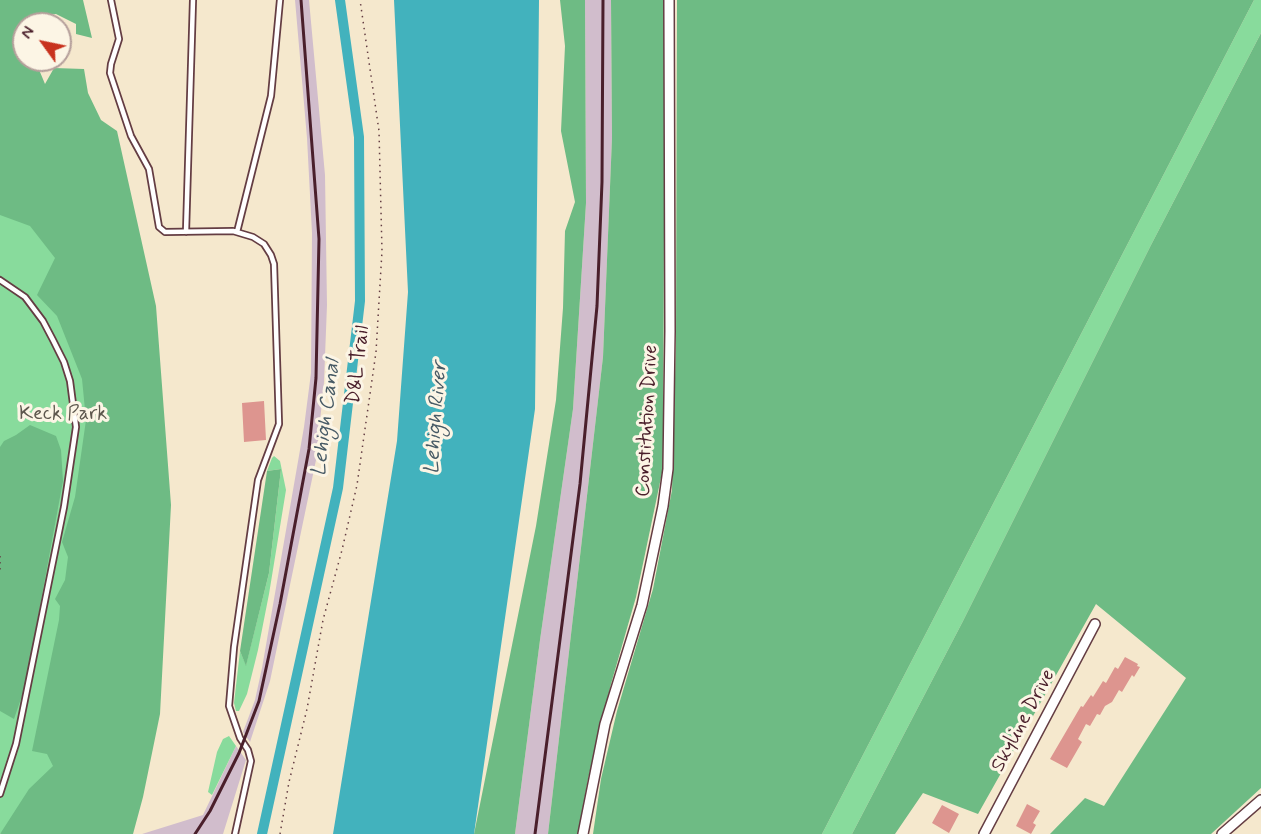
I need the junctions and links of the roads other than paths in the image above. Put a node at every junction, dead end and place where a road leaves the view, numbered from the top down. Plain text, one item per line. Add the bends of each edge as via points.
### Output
1 (111, 0) edge
2 (194, 0) edge
3 (280, 0) edge
4 (669, 0) edge
5 (186, 232) junction
6 (237, 232) junction
7 (0, 280) edge
8 (1095, 624) dead end
9 (0, 794) edge
10 (1261, 800) edge
11 (235, 834) edge
12 (583, 834) edge
13 (984, 834) edge
14 (1222, 834) edge

1 - 5 lane via 119,39 110,73 131,136 149,169 159,227 165,232
2 - 5 lane
3 - 6 lane via 271,96
4 - 12 street, Constitution Drive via 668,469 642,605 605,724
5 - 6 lane
6 - 11 lane via 264,244 272,255 280,409 258,480 234,647 229,706 251,761
7 - 9 lane via 25,297 53,340 70,381 76,427 64,507 18,733
8 - 13 street, Skyline Drive
10 - 14 street

